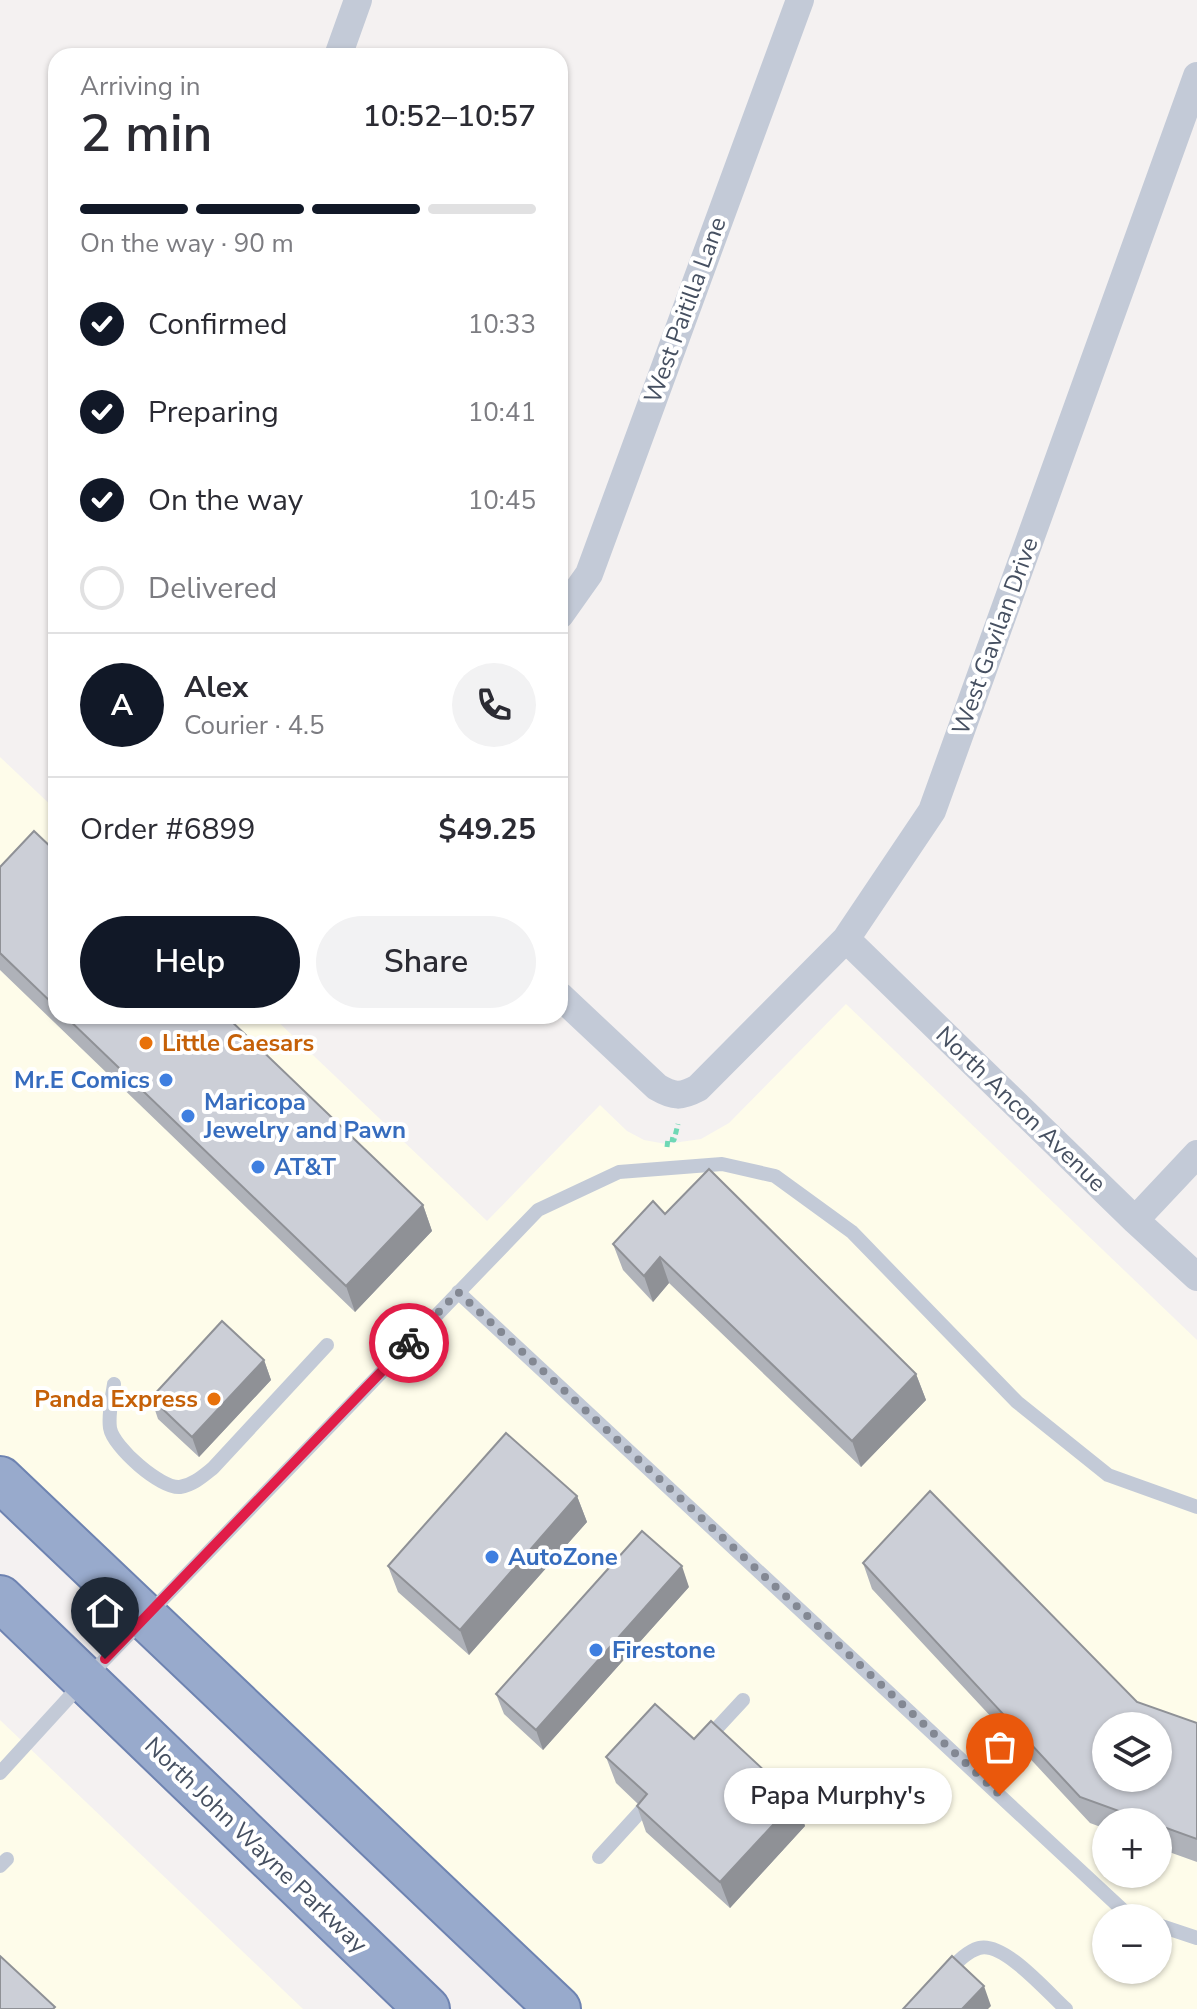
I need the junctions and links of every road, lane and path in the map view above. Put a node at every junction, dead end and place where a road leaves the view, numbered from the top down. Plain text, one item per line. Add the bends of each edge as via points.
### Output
1 (358, 0) edge
2 (800, 0) edge
3 (341, 48) edge
4 (1197, 76) edge
5 (568, 604) edge
6 (846, 939) junction
7 (568, 1003) edge
8 (670, 1091) junction
9 (1197, 1154) edge
10 (666, 1168) junction
11 (1135, 1220) junction
12 (1197, 1277) edge
13 (458, 1292) junction
14 (327, 1345) dead end
15 (114, 1384) dead end
16 (0, 1479) edge
17 (1197, 1507) edge
18 (0, 1598) edge
19 (146, 1617) junction
20 (85, 1680) junction
21 (743, 1700) dead end
22 (692, 1755) edge
23 (0, 1773) edge
24 (663, 1787) edge
25 (599, 1857) dead end
26 (1116, 1904) edge
27 (1172, 1930) edge
28 (1197, 1938) edge
29 (933, 1987) edge
30 (427, 2009) edge
31 (558, 2009) edge
32 (1066, 2009) edge

1 - 3 street
2 - 5 street, West Paitilla Lane via 589,574
4 - 6 street, West Gavilan Drive via 932,811
6 - 8 street, West Gavilan Drive via 698,1088
6 - 11 street, North Ancon Avenue
7 - 8 street
8 - 10 path via 674,1140 668,1139
9 - 11 street
10 - 13 lane via 619,1172 538,1210
10 - 17 lane via 722,1164 775,1176 852,1232 1017,1402 1108,1475
11 - 12 street, North Ancon Avenue
13 - 19 lane
13 - 26 lane
14 - 15 lane via 213,1468 178,1487 162,1483 118,1446 110,1431
16 - 19 highway
18 - 20 highway, North John Wayne Parkway
19 - 20 lane
19 - 31 highway
20 - 23 lane
20 - 30 highway, North John Wayne Parkway
21 - 22 lane
24 - 25 lane
27 - 28 lane
29 - 32 lane via 966,1954 994,1948

